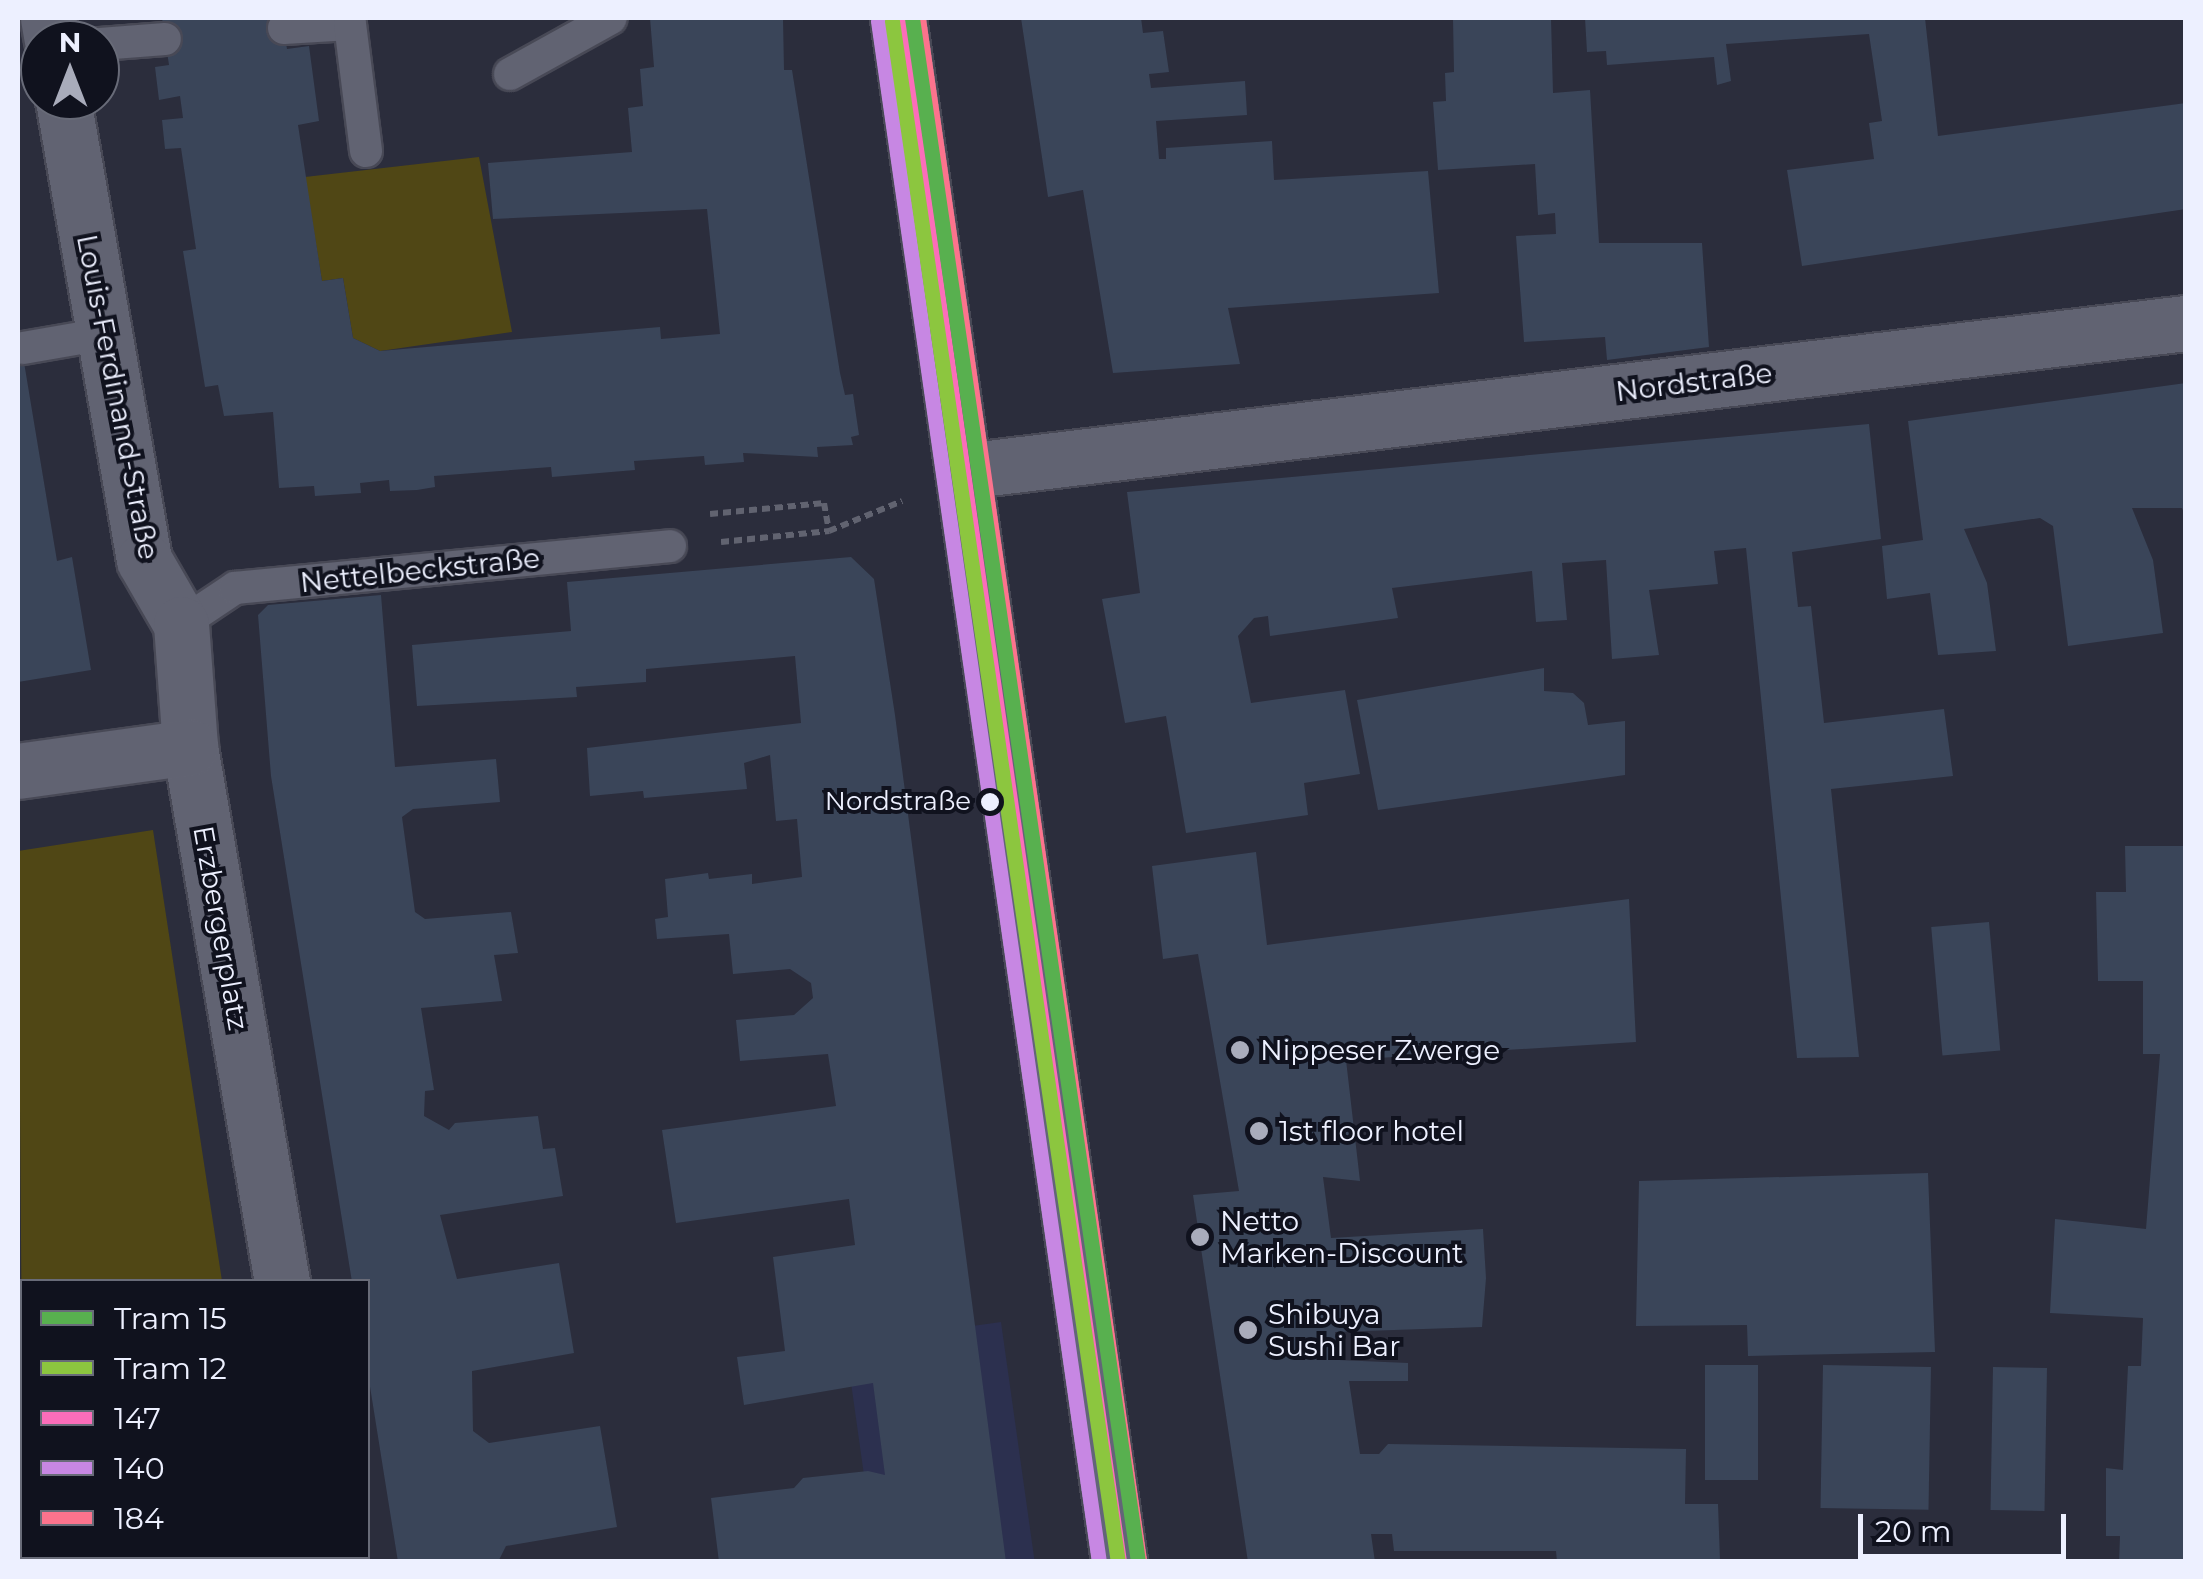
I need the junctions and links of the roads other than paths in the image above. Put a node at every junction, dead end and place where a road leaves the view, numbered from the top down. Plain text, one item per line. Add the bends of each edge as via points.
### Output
1 (610, 18) edge
2 (898, 18) edge
3 (284, 28) dead end
4 (166, 38) dead end
5 (120, 42) edge
6 (510, 74) dead end
7 (67, 120) edge
8 (366, 151) dead end
9 (2186, 323) edge
10 (104, 334) junction
11 (23, 348) dead end
12 (964, 471) junction
13 (670, 546) road end
14 (182, 624) junction
15 (190, 747) junction
16 (18, 772) edge
17 (281, 1279) edge
18 (1120, 1562) edge

1 - 6 lane
2 - 12 main road
3 - 8 lane via 350,24
4 - 5 lane
7 - 10 street, Louis-Ferdinand-Straße
9 - 12 street, Nordstraße
10 - 11 lane
10 - 14 street, Louis-Ferdinand-Straße via 144,560
12 - 18 main road
13 - 14 lane, Nettelbeckstraße via 235,588
14 - 15 street, Louis-Ferdinand-Straße
15 - 16 street
15 - 17 street, Erzbergerplatz

